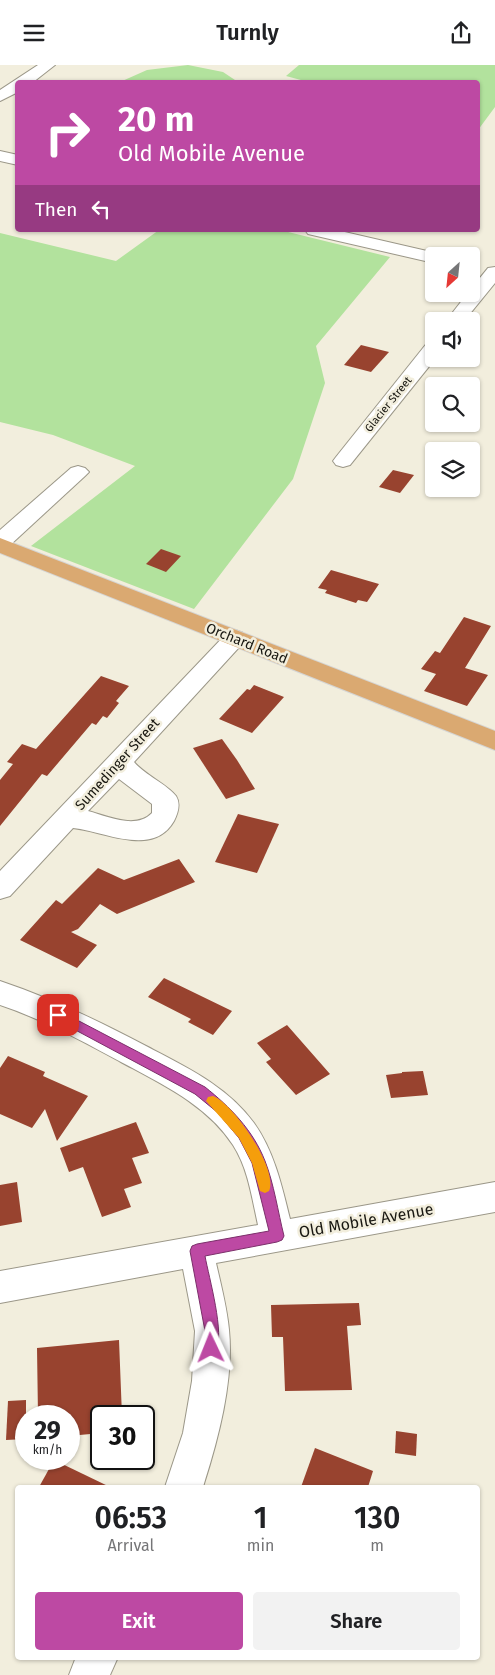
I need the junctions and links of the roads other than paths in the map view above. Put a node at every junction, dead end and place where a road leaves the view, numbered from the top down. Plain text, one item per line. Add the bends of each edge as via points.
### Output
1 (48, 65) edge
2 (26, 80) edge
3 (15, 87) edge
4 (0, 97) edge
5 (0, 156) edge
6 (15, 159) edge
7 (323, 232) edge
8 (425, 256) edge
9 (490, 269) edge
10 (461, 312) edge
11 (425, 358) edge
12 (343, 461) dead end
13 (78, 472) dead end
14 (0, 543) edge
15 (234, 638) junction
16 (495, 740) edge
17 (119, 762) junction
18 (68, 818) junction
19 (0, 889) edge
20 (0, 993) edge
21 (491, 1198) edge
22 (277, 1236) junction
23 (197, 1251) junction
24 (0, 1287) edge
25 (185, 1485) edge
26 (96, 1660) edge
27 (89, 1675) edge

1 - 2 street
3 - 4 street
5 - 6 street
7 - 8 street
9 - 10 street
11 - 12 street, Glacier Street
13 - 14 street
14 - 15 main road, Orchard Road
15 - 16 main road, Orchard Road
15 - 17 street, Sumedinger Street
17 - 18 street, Sumedinger Street
17 - 18 street via 132,777 165,801 167,808 162,820 151,828 134,831 82,818
18 - 19 street, Sumedinger Street
20 - 22 street via 70,1020 200,1091 221,1108 244,1135 258,1162
21 - 22 street, Old Mobile Avenue
22 - 23 street, Old Mobile Avenue
23 - 24 street, Old Mobile Avenue
23 - 25 street via 212,1331 210,1381 201,1433
26 - 27 street

